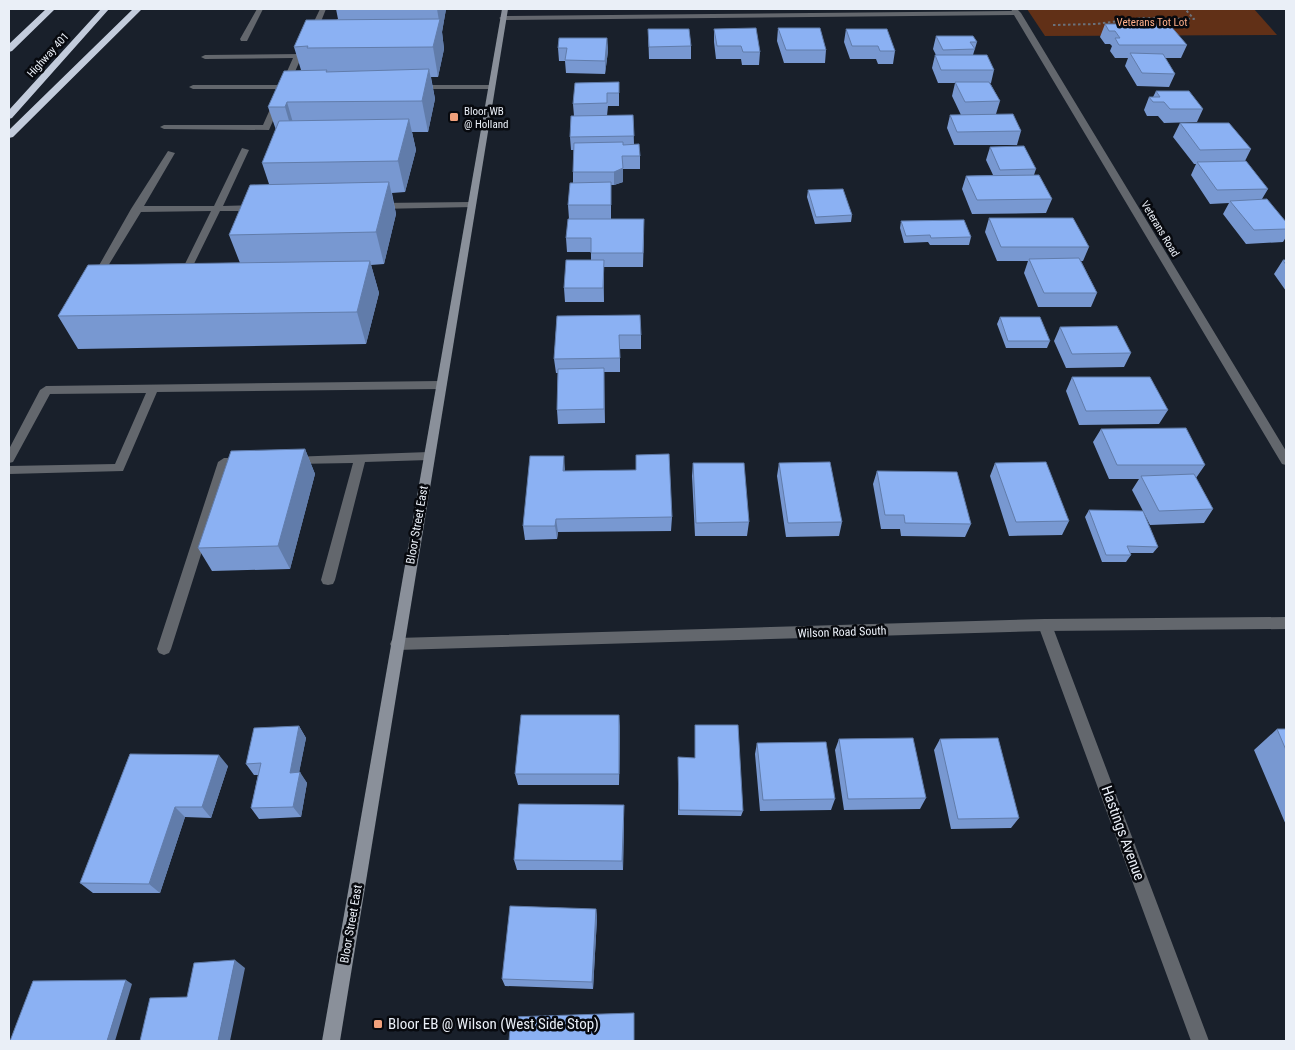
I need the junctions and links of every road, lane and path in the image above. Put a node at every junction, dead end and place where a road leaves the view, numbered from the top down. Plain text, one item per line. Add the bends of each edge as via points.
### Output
1 (51, 9) edge
2 (105, 9) edge
3 (138, 9) edge
4 (260, 9) edge
5 (323, 9) edge
6 (1185, 9) edge
7 (1016, 11) edge
8 (504, 13) edge
9 (1107, 18) dead end
10 (1111, 22) junction
11 (1047, 25) dead end
12 (311, 36) edge
13 (244, 39) dead end
14 (9, 49) edge
15 (206, 57) dead end
16 (194, 87) dead end
17 (283, 87) junction
18 (303, 87) edge
19 (409, 87) edge
20 (491, 87) junction
21 (9, 116) edge
22 (164, 127) dead end
23 (9, 134) edge
24 (245, 150) dead end
25 (171, 153) dead end
26 (471, 205) junction
27 (364, 207) edge
28 (217, 208) junction
29 (266, 208) edge
30 (136, 209) junction
31 (102, 269) edge
32 (186, 270) edge
33 (440, 385) junction
34 (153, 389) junction
35 (429, 456) junction
36 (360, 458) junction
37 (9, 459) edge
38 (283, 460) edge
39 (253, 461) edge
40 (1286, 461) edge
41 (9, 470) edge
42 (328, 580) dead end
43 (1286, 623) edge
44 (1045, 625) junction
45 (397, 644) junction
46 (164, 649) dead end
47 (331, 1041) edge
48 (1200, 1041) edge

1 - 14 highway
2 - 21 highway, Highway 401
3 - 23 highway
4 - 13 street
5 - 12 street
6 - 10 path via 1194,19 1142,18
7 - 8 street
7 - 40 street, Veterans Road
8 - 20 main road, Bloor Street East
9 - 10 path
10 - 11 path
15 - 17 street via 298,56
16 - 17 street
17 - 18 street
17 - 22 street via 266,128
19 - 20 street
20 - 26 main road, Bloor Street East
24 - 28 street
25 - 30 street
26 - 27 street
26 - 33 main road, Bloor Street East
28 - 29 street
28 - 30 street
28 - 32 street
30 - 31 street
33 - 34 street
33 - 35 main road, Bloor Street East
34 - 37 street via 46,390
34 - 41 street via 119,468
35 - 36 street
35 - 45 main road, Bloor Street East
36 - 38 street
36 - 42 street
39 - 46 street via 224,462
43 - 44 street, Wilson Road South
44 - 45 street, Wilson Road South
44 - 48 street, Hastings Avenue
45 - 47 main road, Bloor Street East

